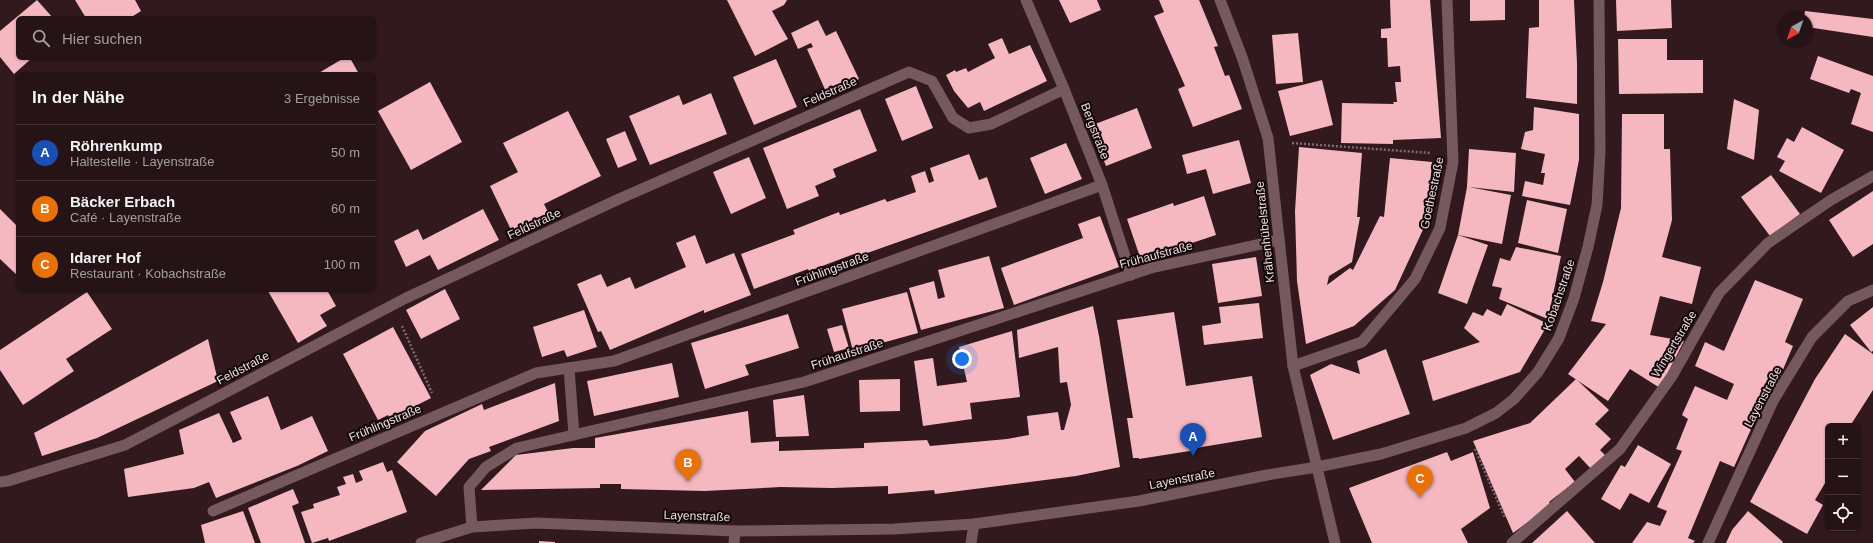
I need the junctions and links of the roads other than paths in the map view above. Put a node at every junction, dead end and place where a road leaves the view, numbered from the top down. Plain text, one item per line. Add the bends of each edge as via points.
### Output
1 (1026, 0) edge
2 (1220, 0) edge
3 (1448, 0) edge
4 (1599, 0) edge
5 (1064, 89) junction
6 (1873, 176) edge
7 (1102, 185) junction
8 (1279, 240) junction
9 (1131, 275) junction
10 (1873, 290) edge
11 (1293, 366) junction
12 (569, 368) junction
13 (574, 435) junction
14 (1317, 467) junction
15 (0, 482) edge
16 (213, 511) dead end
17 (974, 524) junction
18 (472, 527) junction
19 (735, 531) junction
20 (1513, 542) edge
21 (421, 543) edge
22 (734, 543) edge
23 (971, 543) edge
24 (1335, 543) edge
25 (1708, 543) edge

1 - 5 street, Bergstraße
2 - 8 street, Krähenhübelstraße via 1242,56 1269,141
3 - 11 street, Goethestraße via 1453,155 1440,228 1415,278 1362,342
4 - 14 street, Kobachstraße via 1600,152 1596,205 1574,298 1559,338 1538,372 1514,399 1496,413 1466,428 1381,454
5 - 7 street, Bergstraße
5 - 15 street, Feldstraße via 992,124 970,128 952,118 932,81 909,72 619,199 392,305 125,445
6 - 20 street, Wingertstraße via 1831,200 1768,243 1720,293 1672,376 1620,449
7 - 9 street, Bergstraße
7 - 12 street, Frühlingstraße via 614,362
8 - 9 street, Frühaufstraße via 1151,268
8 - 11 street, Krähenhübelstraße
9 - 13 street, Frühaufstraße via 804,382
10 - 25 street, Layenstraße via 1848,301 1812,337 1773,401
11 - 14 street, Krähenhübelstraße
12 - 13 street
12 - 16 street, Frühlingstraße via 536,372
13 - 18 street, Frühaufstraße via 517,448 486,467 469,487
14 - 17 street, Layenstraße via 1139,501
14 - 24 street
17 - 19 street, Layenstraße via 894,529
17 - 23 street
18 - 19 street, Layenstraße via 536,523
18 - 21 street, Layenstraße
19 - 22 street

